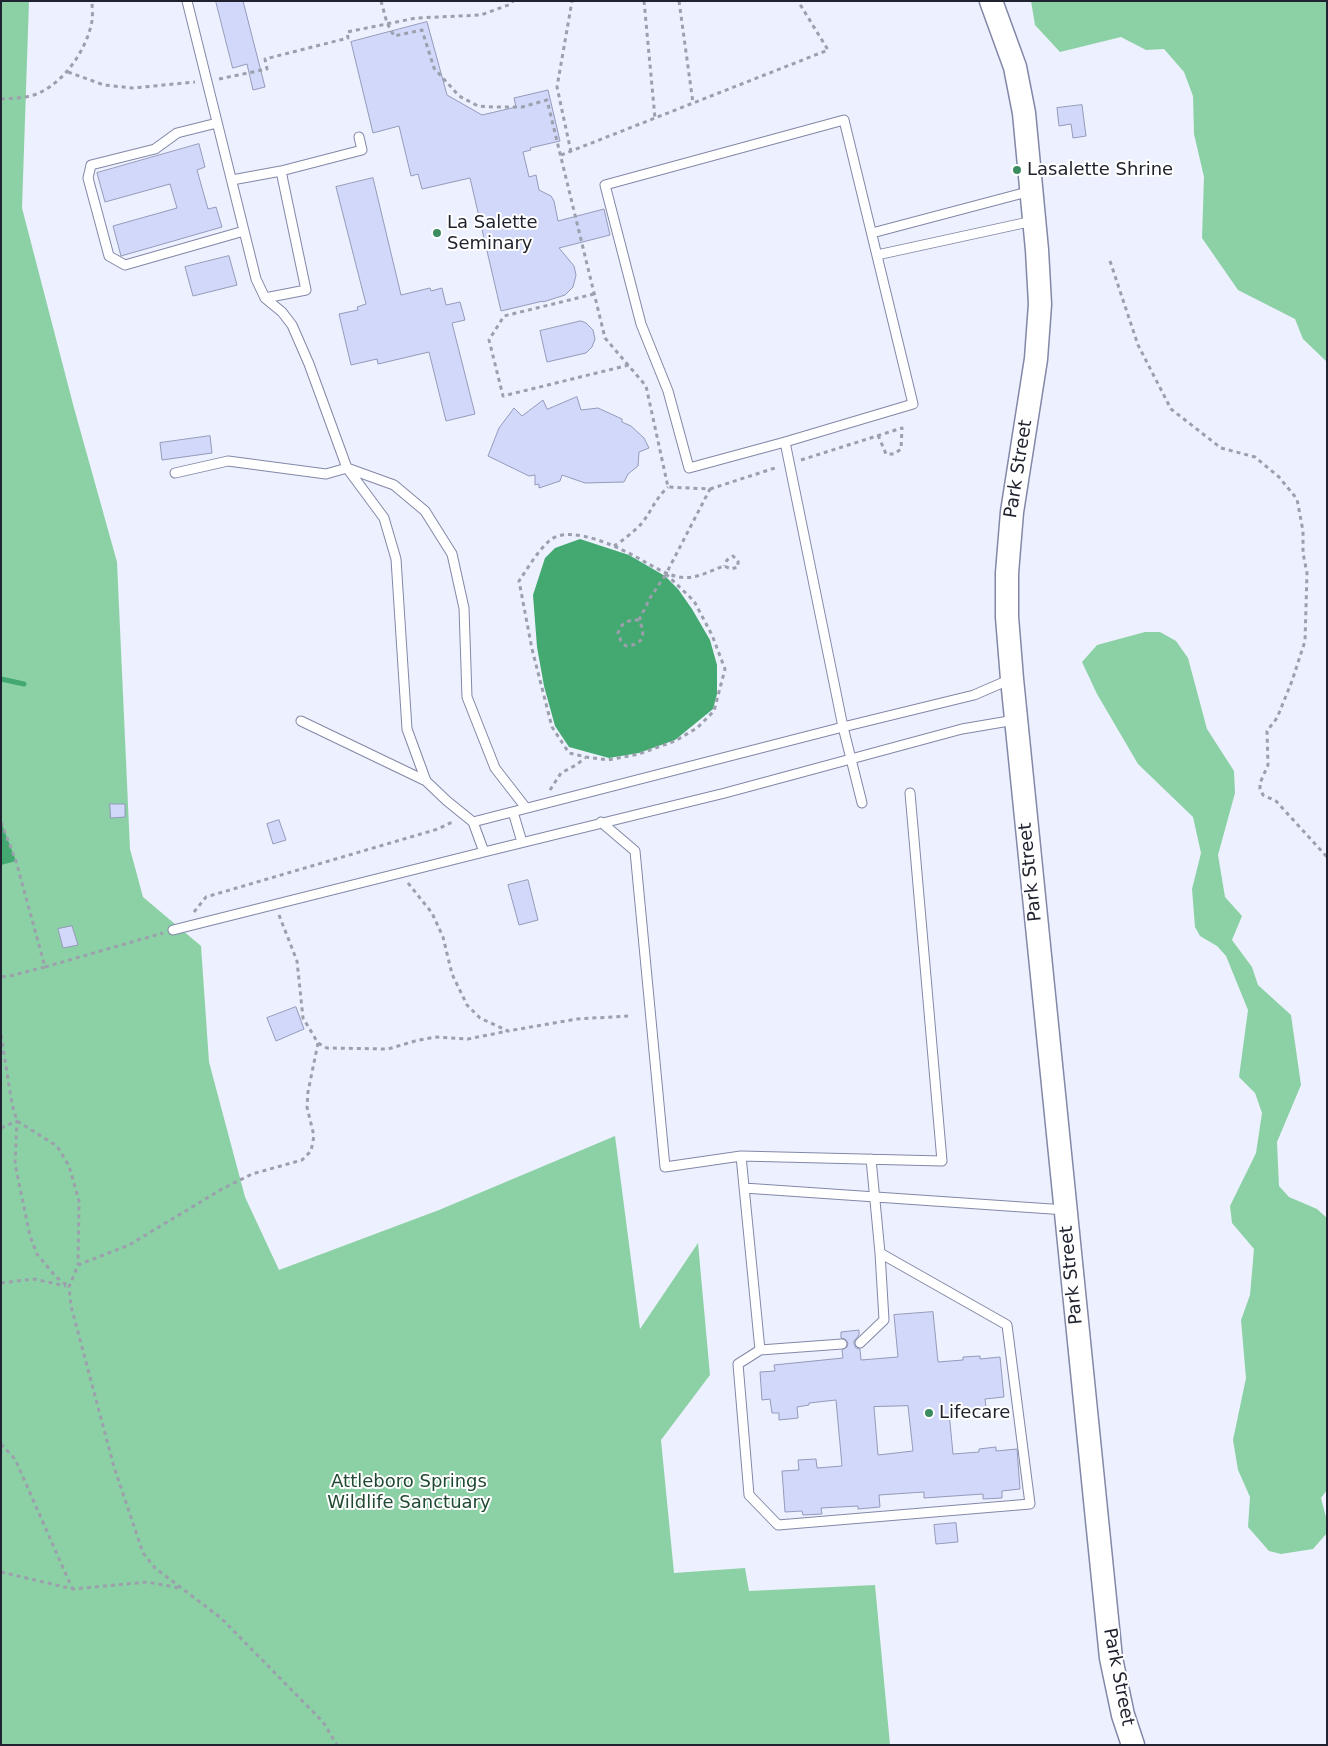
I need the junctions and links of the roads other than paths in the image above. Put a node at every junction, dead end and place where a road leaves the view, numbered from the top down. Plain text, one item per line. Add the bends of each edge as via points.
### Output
1 (187, 1) edge
2 (991, 1) edge
3 (217, 122) junction
4 (359, 137) dead end
5 (281, 171) junction
6 (232, 180) junction
7 (1031, 191) junction
8 (1035, 220) junction
9 (244, 232) junction
10 (872, 234) junction
11 (877, 256) junction
12 (265, 298) junction
13 (785, 442) junction
14 (347, 468) junction
15 (176, 473) dead end
16 (1012, 679) junction
17 (1015, 720) junction
18 (301, 721) dead end
19 (844, 727) junction
20 (852, 758) junction
21 (426, 781) junction
22 (910, 793) dead end
23 (862, 803) dead end
24 (526, 808) junction
25 (513, 812) junction
26 (473, 822) junction
27 (601, 822) junction
28 (522, 842) junction
29 (484, 852) junction
30 (173, 930) road end
31 (741, 1156) junction
32 (871, 1159) junction
33 (744, 1188) junction
34 (875, 1197) junction
35 (1066, 1210) junction
36 (880, 1253) junction
37 (860, 1343) dead end
38 (842, 1344) dead end
39 (760, 1350) junction
40 (1133, 1745) edge

1 - 3 lane
2 - 7 main road, Park Street via 1015,67 1024,113
3 - 6 lane
3 - 9 lane via 177,132 155,149 90,165 88,178 110,256 125,265
4 - 5 lane via 362,150
5 - 6 lane
5 - 12 lane via 306,290
6 - 9 lane
7 - 8 main road, Park Street
7 - 10 lane
8 - 11 lane
8 - 16 main road, Park Street via 1040,304 1036,359 1012,512 1007,573
9 - 12 lane via 256,279
10 - 11 lane
10 - 13 lane via 844,120 605,185 641,324 668,391 689,468
11 - 13 lane via 913,404
12 - 14 lane via 292,325 310,364
13 - 19 lane
14 - 15 lane via 326,474 228,460
14 - 21 lane via 384,518 396,559 407,729
14 - 24 lane via 394,485 425,511 452,554 464,608 467,697 495,768
16 - 17 main road, Park Street
16 - 19 lane via 974,695
17 - 20 lane via 962,729
17 - 35 main road, Park Street
18 - 21 lane
19 - 20 lane
19 - 24 lane
20 - 23 lane
20 - 27 lane via 725,793
21 - 26 lane
22 - 32 lane via 942,1160
24 - 25 lane
25 - 26 lane
25 - 28 lane
26 - 29 lane
27 - 28 lane
27 - 31 lane via 635,851 665,1168
28 - 29 lane
29 - 30 lane
31 - 32 lane
31 - 33 lane
32 - 34 lane
33 - 34 lane
33 - 39 lane
34 - 35 lane
34 - 36 lane
35 - 40 main road, Park Street via 1111,1658
36 - 37 lane via 884,1320
36 - 39 lane via 1007,1325 1030,1504 778,1525 749,1495 738,1364
38 - 39 lane

